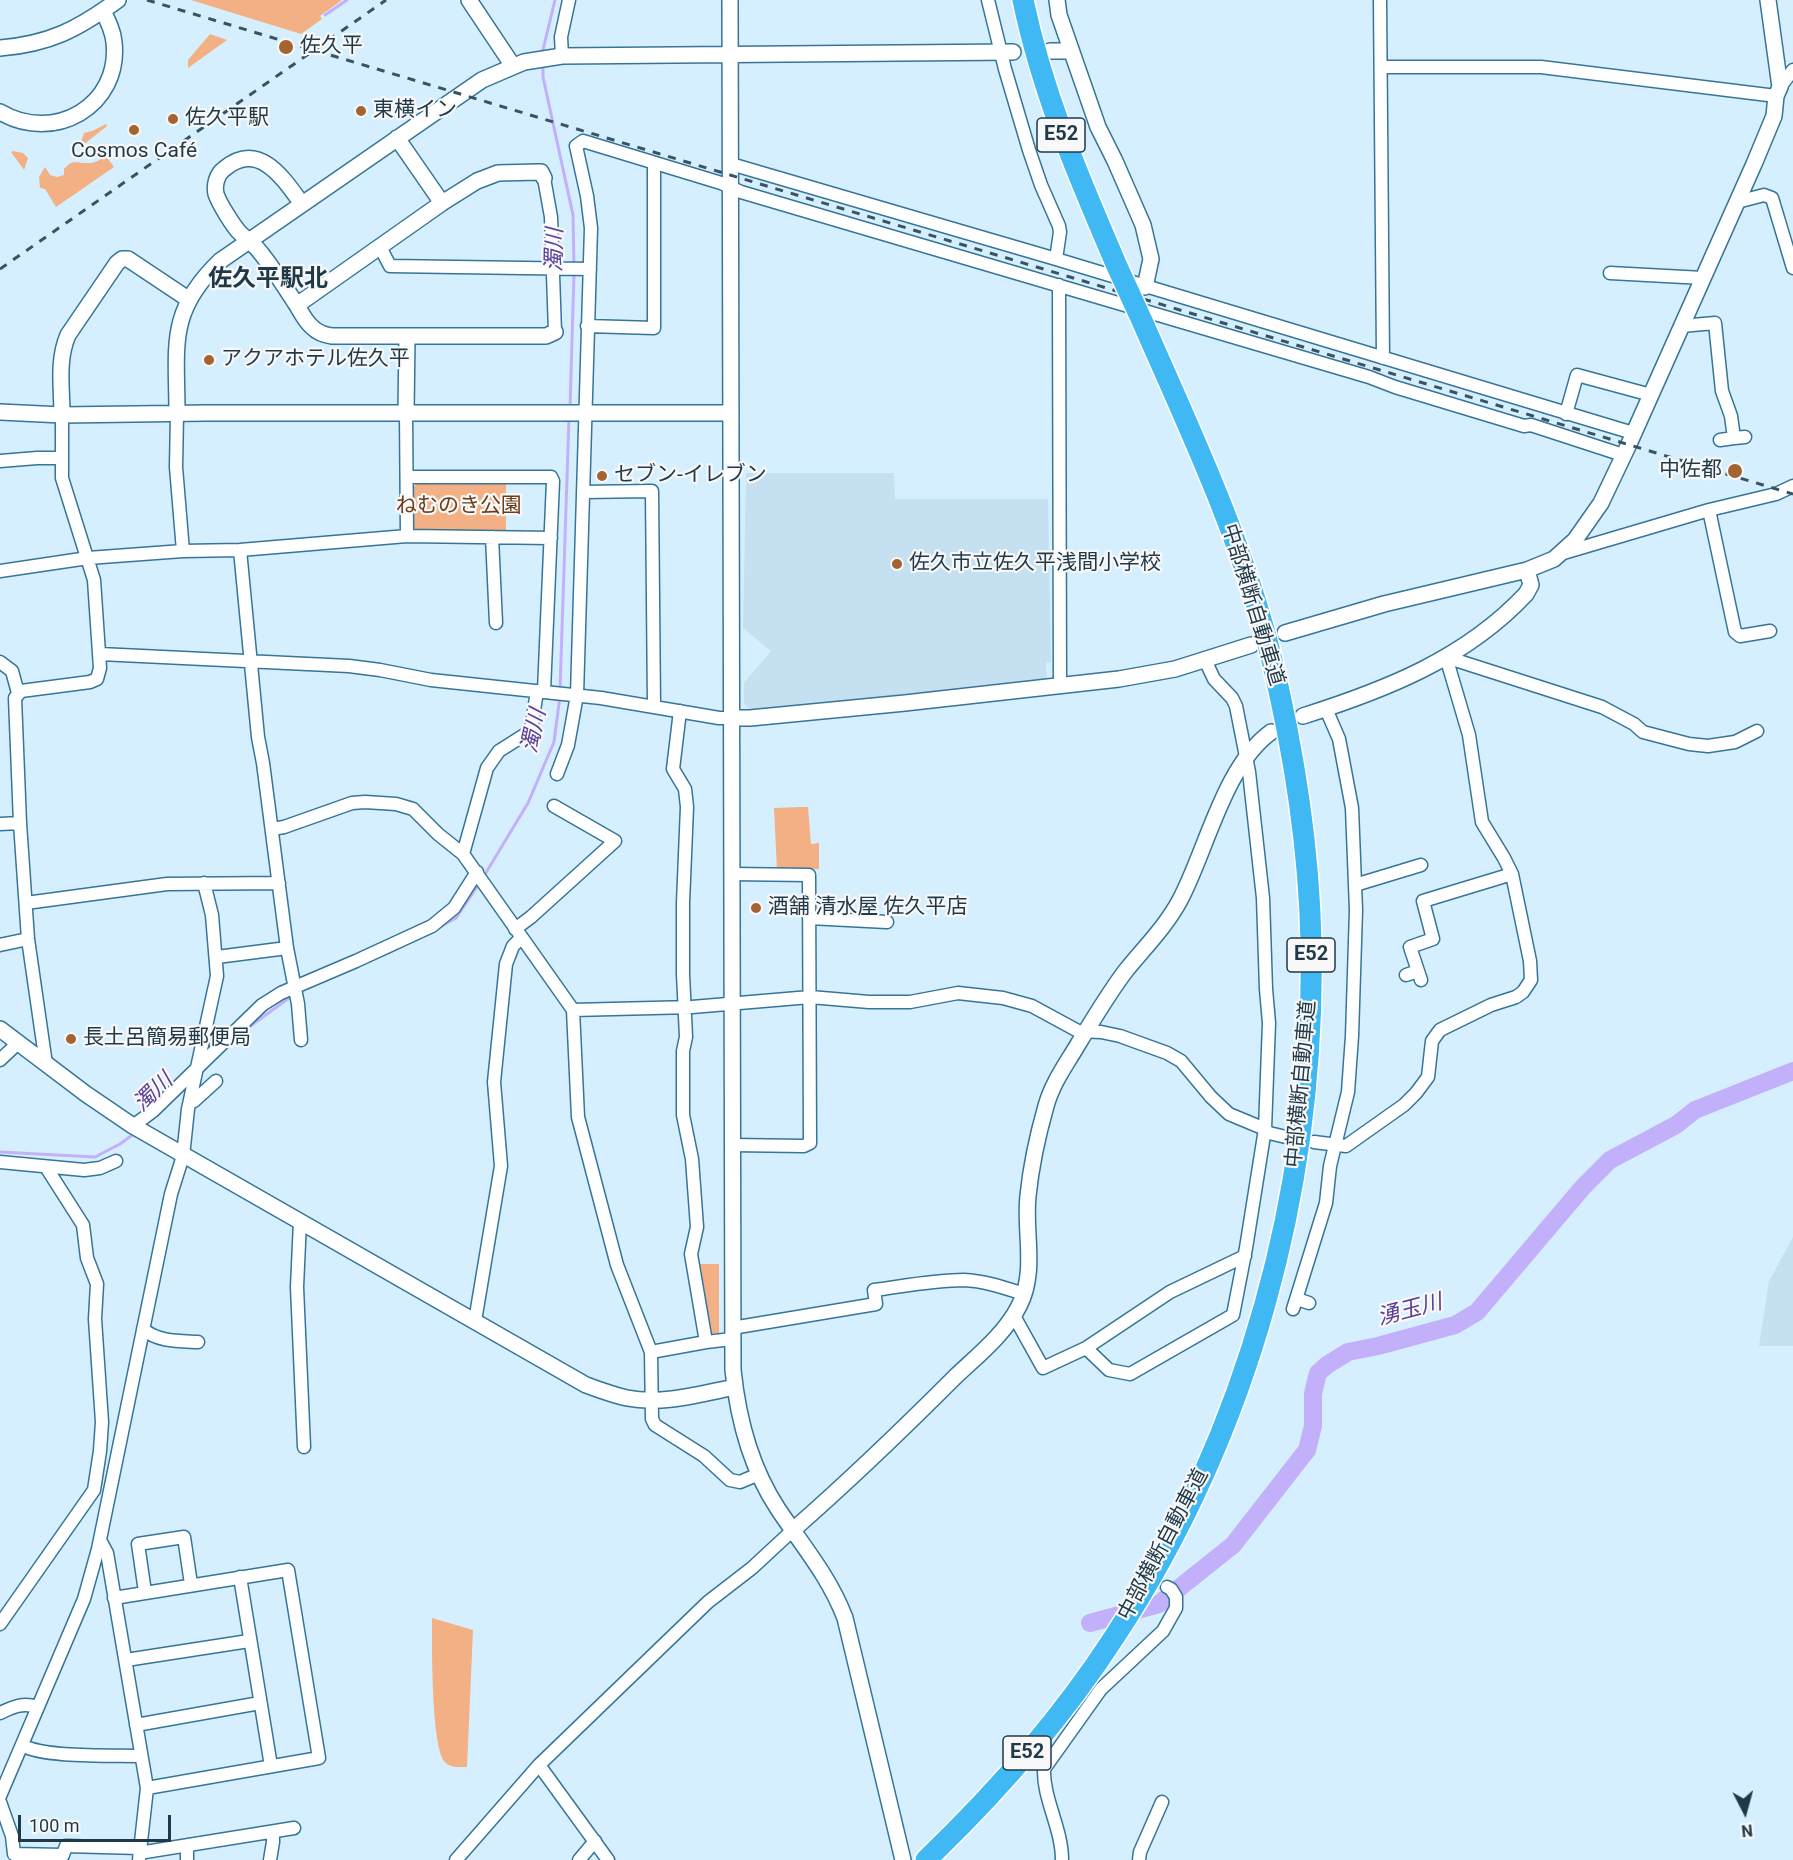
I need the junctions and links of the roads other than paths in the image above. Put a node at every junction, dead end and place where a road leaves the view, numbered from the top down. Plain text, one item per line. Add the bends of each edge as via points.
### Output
1 (118, 0) edge
2 (469, 0) edge
3 (569, 0) edge
4 (730, 0) edge
5 (988, 0) edge
6 (1023, 0) edge
7 (1057, 0) edge
8 (1380, 0) edge
9 (1768, 0) edge
10 (103, 11) junction
11 (0, 48) edge
12 (1050, 51) dead end
13 (1071, 51) junction
14 (1007, 52) junction
15 (730, 55) junction
16 (558, 57) junction
17 (513, 66) junction
18 (1381, 67) junction
19 (1793, 70) edge
20 (1778, 92) junction
21 (0, 112) edge
22 (397, 138) junction
23 (654, 163) junction
24 (731, 164) junction
25 (544, 178) joint
26 (730, 188) junction
27 (1737, 202) junction
28 (442, 203) junction
29 (302, 204) junction
30 (249, 241) junction
31 (380, 247) junction
32 (1056, 259) junction
33 (553, 268) junction
34 (1793, 268) edge
35 (587, 269) junction
36 (1610, 273) dead end
37 (1703, 278) junction
38 (1059, 285) junction
39 (1145, 287) junction
40 (188, 299) junction
41 (297, 305) junction
42 (587, 326) junction
43 (1681, 326) junction
44 (555, 332) joint
45 (407, 336) junction
46 (1383, 358) junction
47 (1651, 395) junction
48 (0, 412) edge
49 (406, 413) junction
50 (731, 413) junction
51 (177, 414) junction
52 (582, 414) junction
53 (1566, 414) junction
54 (62, 415) junction
55 (1633, 433) junction
56 (1720, 440) dead end
57 (1623, 455) junction
58 (62, 458) junction
59 (0, 460) edge
60 (407, 477) junction
61 (1793, 486) edge
62 (583, 492) junction
63 (1709, 510) junction
64 (407, 536) junction
65 (492, 537) junction
66 (551, 538) junction
67 (240, 550) junction
68 (183, 551) junction
69 (1560, 554) junction
70 (88, 558) junction
71 (1527, 570) junction
72 (0, 571) edge
73 (496, 623) dead end
74 (1770, 631) dead end
75 (1285, 633) dead end
76 (1251, 645) dead end
77 (100, 654) junction
78 (1446, 657) junction
79 (1205, 660) junction
80 (252, 661) junction
81 (0, 662) edge
82 (1060, 686) junction
83 (545, 691) junction
84 (18, 693) junction
85 (574, 694) junction
86 (654, 706) junction
87 (1326, 709) junction
88 (680, 711) junction
89 (1302, 716) dead end
90 (731, 718) junction
91 (1757, 731) dead end
92 (1271, 732) dead end
93 (1245, 757) junction
94 (557, 774) dead end
95 (554, 806) dead end
96 (20, 823) junction
97 (0, 824) edge
98 (272, 829) junction
99 (464, 854) junction
100 (1415, 871) dead end
101 (478, 874) junction
102 (731, 874) junction
103 (1512, 874) junction
104 (204, 883) junction
105 (279, 883) junction
106 (1355, 885) junction
107 (26, 903) junction
108 (809, 918) junction
109 (887, 922) dead end
110 (518, 934) junction
111 (28, 939) junction
112 (0, 945) edge
113 (287, 948) junction
114 (217, 957) junction
115 (1415, 975) dead end
116 (295, 989) junction
117 (810, 997) junction
118 (731, 1004) junction
119 (685, 1007) junction
120 (573, 1010) junction
121 (0, 1029) edge
122 (1086, 1032) junction
123 (301, 1040) dead end
124 (18, 1043) junction
125 (0, 1060) edge
126 (46, 1064) junction
127 (196, 1069) junction
128 (216, 1081) dead end
129 (191, 1097) junction
130 (1264, 1129) junction
131 (139, 1130) junction
132 (1286, 1137) dead end
133 (1314, 1142) dead end
134 (732, 1145) junction
135 (1335, 1145) junction
136 (183, 1156) junction
137 (116, 1161) dead end
138 (0, 1162) edge
139 (46, 1167) junction
140 (300, 1221) junction
141 (1245, 1256) junction
142 (1024, 1294) junction
143 (1300, 1304) dead end
144 (1014, 1316) junction
145 (475, 1321) junction
146 (143, 1329) junction
147 (732, 1333) junction
148 (198, 1342) dead end
149 (706, 1342) junction
150 (1086, 1348) junction
151 (651, 1352) junction
152 (735, 1387) junction
153 (651, 1399) junction
154 (304, 1447) dead end
155 (759, 1474) junction
156 (94, 1490) junction
157 (108, 1493) junction
158 (793, 1530) junction
159 (100, 1540) junction
160 (240, 1577) junction
161 (191, 1584) junction
162 (1165, 1590) junction
163 (145, 1592) junction
164 (114, 1598) junction
165 (0, 1624) edge
166 (249, 1641) junction
167 (126, 1660) junction
168 (260, 1703) junction
169 (37, 1707) junction
170 (0, 1713) edge
171 (136, 1725) junction
172 (22, 1745) junction
173 (141, 1756) junction
174 (539, 1765) junction
175 (270, 1766) junction
176 (147, 1788) junction
177 (0, 1796) edge
178 (0, 1802) edge
179 (1162, 1802) dead end
180 (294, 1828) dead end
181 (273, 1832) junction
182 (595, 1841) junction
183 (187, 1846) junction
184 (139, 1854) edge
185 (13, 1857) edge
186 (186, 1860) edge
187 (270, 1860) edge
188 (456, 1860) edge
189 (579, 1860) edge
190 (608, 1860) edge
191 (903, 1860) edge
192 (926, 1860) edge
193 (1062, 1860) edge
194 (1139, 1860) edge

1 - 10 street
2 - 17 street
3 - 16 street
4 - 15 street
5 - 14 street
6 - 162 highway, 中部横断自動車道 / E52, bridge via 1059,130 1214,486 1254,596 1284,719 1302,824 1311,941 1308,1048 1301,1125 1284,1230 1244,1374 1197,1490
7 - 13 street
8 - 18 street
9 - 20 street
10 - 11 street via 61,36
10 - 21 street via 112,34 113,62 106,84 89,106 71,119 42,125 11,119
12 - 13 street
13 - 39 street via 1098,127 1143,225 1151,259
14 - 15 street
14 - 32 street via 1029,150 1059,226
15 - 16 street
15 - 24 street
16 - 17 street
17 - 22 street via 476,84
18 - 20 street via 1541,67
18 - 46 street
19 - 20 street
20 - 27 street via 1773,116
22 - 28 street
22 - 29 street
23 - 26 street
23 - 35 street via 583,141 576,146 590,212
23 - 42 street via 654,328
24 - 26 street
24 - 32 street
25 - 28 street via 541,172 498,173
25 - 33 street
26 - 38 street
26 - 50 street
27 - 34 street via 1764,195 1772,198
27 - 37 street
28 - 31 street
29 - 30 street
29 - 30 street via 264,162 243,158 222,170 217,196 238,231
30 - 40 street via 220,261
30 - 41 street
31 - 33 street via 390,266
31 - 41 street
32 - 39 street
33 - 35 street
33 - 44 street
35 - 42 street
36 - 37 street
37 - 43 street
38 - 57 street via 1524,426 1531,424
38 - 82 street
39 - 46 street
40 - 51 street via 176,344
40 - 54 street via 128,260 117,263 64,343
41 - 45 street via 308,323 322,334
42 - 52 street
43 - 47 street
43 - 56 street via 1715,323 1722,391 1739,438
44 - 45 street via 546,336
45 - 49 street
46 - 53 street
47 - 53 street via 1577,375
47 - 55 street
48 - 54 street
49 - 51 street
49 - 52 street
49 - 60 street
50 - 52 street
50 - 90 street
51 - 54 street
51 - 68 street via 176,467
52 - 62 street
53 - 55 street
54 - 58 street
55 - 57 street
57 - 69 street via 1601,503
58 - 59 street
58 - 70 street via 64,488
60 - 64 street
60 - 66 street via 551,477
61 - 63 street via 1776,494
62 - 85 street
62 - 86 street via 652,491
63 - 69 street
63 - 74 street via 1735,632 1746,636
64 - 65 street
64 - 67 street
65 - 66 street
65 - 73 street
66 - 83 street
67 - 68 street
67 - 80 street
68 - 70 street
69 - 71 street
70 - 72 street
70 - 77 street via 94,580
71 - 75 street via 1384,604
71 - 78 street via 1531,585 1518,602
76 - 79 street
77 - 80 street
77 - 84 street via 99,675 94,681
78 - 87 street via 1413,676
78 - 91 street via 1602,707 1644,732 1689,744 1735,742
78 - 103 street via 1470,741 1482,822
79 - 82 street via 1146,675
79 - 93 street via 1214,679 1236,706
80 - 83 street via 359,667 431,680
80 - 98 street via 258,737
81 - 84 street via 12,671
82 - 90 street
83 - 85 street
83 - 99 street via 528,732 499,751 488,768
84 - 96 street via 15,698
85 - 86 street
85 - 94 street via 568,745
86 - 88 street
87 - 89 street
87 - 106 street via 1339,739 1349,786
88 - 90 street
88 - 119 street via 673,769 685,789 687,807
90 - 102 street
92 - 93 street
93 - 122 street via 1179,901 1113,988
93 - 130 street via 1264,909 1269,1023
95 - 110 street via 615,841 531,917
96 - 97 street
96 - 107 street
98 - 99 street via 352,804 396,804 413,809
98 - 105 street
99 - 101 street
100 - 106 street
101 - 110 street
101 - 116 street via 454,908 432,926
102 - 108 street via 809,874
102 - 118 street
103 - 115 street via 1423,901 1433,919 1433,939 1410,947
103 - 135 street via 1530,961 1528,987 1516,997 1440,1030 1432,1041 1428,1077 1416,1093 1352,1143
104 - 105 street
104 - 107 street via 167,884
104 - 114 street
105 - 113 street
106 - 135 street via 1348,1092
107 - 111 street
108 - 109 street
108 - 117 street
110 - 120 street
110 - 145 street via 506,964 494,1082 501,1166
111 - 112 street
111 - 126 street
113 - 114 street
113 - 116 street
114 - 127 street via 217,976
116 - 123 street
116 - 127 street via 262,1005
117 - 118 street
117 - 122 street via 909,1002 975,993 1018,1001 1072,1029
117 - 134 street via 810,1143
118 - 119 street
118 - 134 street
119 - 120 street
119 - 149 street via 683,1115 692,1159 697,1227 691,1254
120 - 151 street via 581,1134 617,1265
121 - 124 street
122 - 130 street via 1120,1036 1167,1053 1181,1061 1229,1114
122 - 142 street via 1053,1086 1043,1119 1027,1197 1029,1267
124 - 125 street
124 - 126 street
126 - 131 street
127 - 129 street
127 - 131 street
128 - 129 street via 194,1101
129 - 136 street
130 - 132 street
130 - 141 street
131 - 136 street
133 - 135 street
134 - 147 street
135 - 143 street via 1322,1220
136 - 140 street
136 - 146 street via 171,1194
137 - 139 street via 84,1170
138 - 139 street
139 - 156 street via 83,1225 87,1258 97,1284 95,1319 102,1422
140 - 145 street
140 - 154 street via 297,1287
141 - 150 street via 1170,1292
141 - 150 street via 1233,1316 1130,1374 1109,1370
142 - 144 street
142 - 147 street via 965,1280 874,1290 876,1304
144 - 150 street via 1043,1368
144 - 158 street via 898,1434
145 - 153 street via 586,1385 628,1398
146 - 148 street via 164,1340
146 - 157 street
147 - 149 street
147 - 152 street
149 - 151 street
151 - 153 street
152 - 153 street
152 - 155 street via 742,1425
153 - 155 street via 655,1425 704,1456 730,1480 740,1482
155 - 158 street
156 - 157 street
156 - 165 street
157 - 159 street
158 - 174 street via 753,1568 708,1602
158 - 191 street via 823,1571 845,1618
159 - 164 street via 107,1553
159 - 169 street via 84,1599
160 - 161 street
160 - 166 street
160 - 175 street via 288,1570 320,1758
161 - 163 street
161 - 163 street via 184,1537 138,1544
162 - 192 highway, 中部横断自動車道 / E52 via 1115,1635 1074,1695 1007,1778
162 - 193 street via 1174,1614 1163,1631 1101,1689 1044,1769 1062,1842
163 - 164 street
164 - 167 street
166 - 167 street
166 - 168 street
167 - 171 street
168 - 171 street
168 - 175 street
169 - 170 street via 25,1704
169 - 172 street
171 - 173 street
172 - 173 street via 47,1752
172 - 177 street
173 - 176 street
174 - 182 street
174 - 188 street
175 - 176 street
176 - 184 street
178 - 185 street via 12,1836
179 - 194 street
180 - 181 street
181 - 183 street
181 - 187 street
182 - 189 street
182 - 190 street
183 - 184 street
183 - 186 street
184 - 185 street via 66,1846 63,1855

